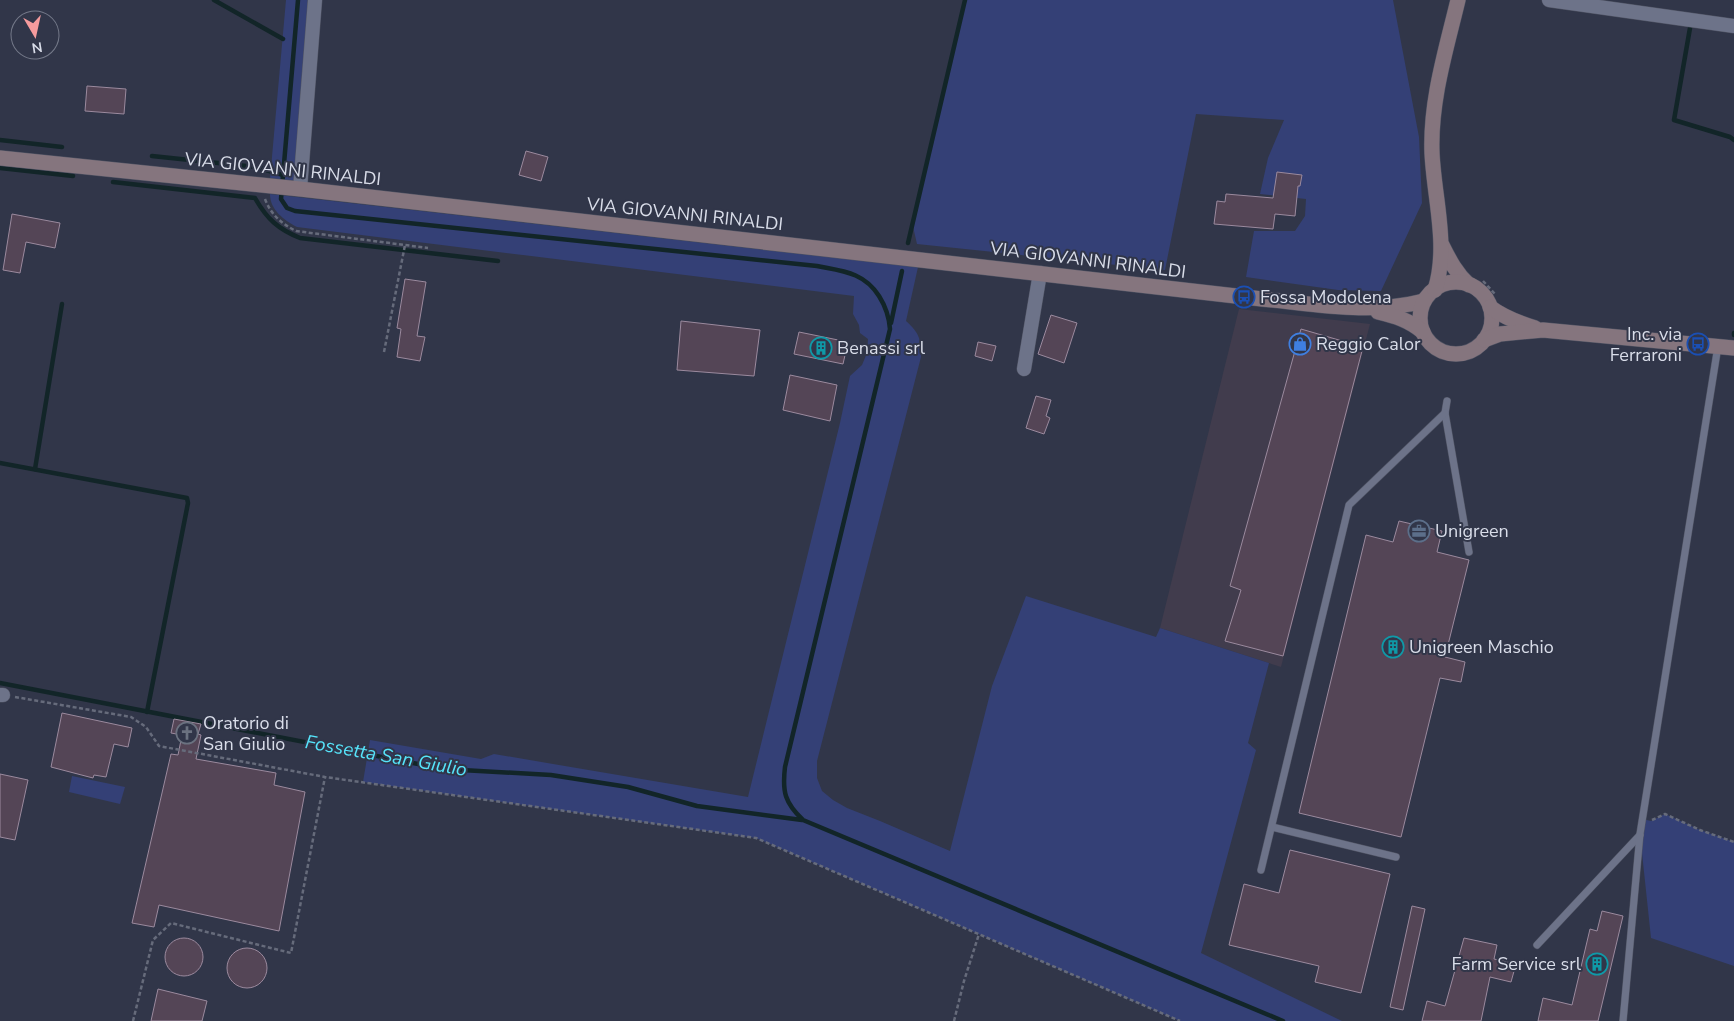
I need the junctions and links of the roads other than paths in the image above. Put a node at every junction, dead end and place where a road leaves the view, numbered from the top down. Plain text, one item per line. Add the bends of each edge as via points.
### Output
1 (315, 0) edge
2 (1458, 0) edge
3 (1549, 0) edge
4 (1734, 26) edge
5 (0, 158) edge
6 (296, 188) junction
7 (1440, 239) junction
8 (1040, 273) junction
9 (1469, 285) junction
10 (1435, 290) junction
11 (1424, 301) junction
12 (1490, 307) junction
13 (1366, 309) junction
14 (1544, 330) junction
15 (1423, 332) junction
16 (1484, 340) junction
17 (1718, 346) junction
18 (1734, 348) edge
19 (1024, 369) dead end
20 (1447, 401) dead end
21 (1445, 413) junction
22 (1469, 552) dead end
23 (1272, 827) junction
24 (1640, 834) junction
25 (1396, 857) dead end
26 (1261, 870) dead end
27 (1537, 946) dead end
28 (1623, 1021) edge

1 - 6 street
2 - 7 street via 1434,106 1432,153
3 - 4 street
5 - 6 street, VIA GIOVANNI RINALDI
6 - 8 street, VIA GIOVANNI RINALDI
7 - 9 street via 1452,265
7 - 10 street via 1440,267
8 - 13 street, VIA GIOVANNI RINALDI
8 - 19 street
9 - 10 street via 1453,282
9 - 12 street via 1484,296
10 - 11 street
11 - 13 street, VIA GIOVANNI RINALDI via 1407,306
11 - 15 street via 1420,324
12 - 14 street via 1522,324
12 - 16 street via 1490,330
13 - 15 street, VIA GIOVANNI RINALDI via 1400,318
14 - 16 street via 1500,334
14 - 17 street
15 - 16 street via 1431,344 1452,354 1473,350
17 - 18 street
17 - 24 lane
20 - 21 lane
21 - 22 lane
21 - 23 lane via 1349,505
23 - 25 lane
23 - 26 lane
24 - 27 lane
24 - 28 lane

